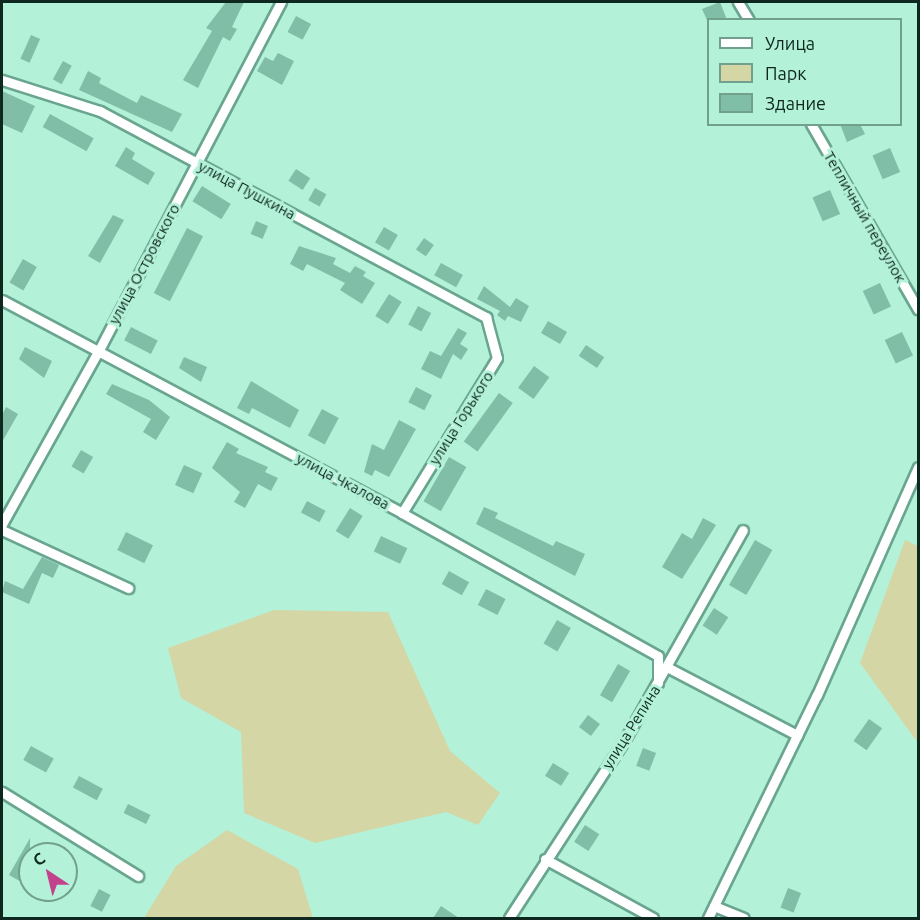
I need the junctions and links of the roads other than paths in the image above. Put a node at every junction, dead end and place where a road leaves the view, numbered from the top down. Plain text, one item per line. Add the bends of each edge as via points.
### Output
1 (281, 2) edge
2 (738, 2) edge
3 (748, 18) edge
4 (2, 80) edge
5 (811, 126) edge
6 (194, 162) junction
7 (2, 300) edge
8 (918, 309) edge
9 (486, 317) joint
10 (99, 350) junction
11 (918, 467) edge
12 (402, 513) junction
13 (2, 524) edge
14 (2, 530) edge
15 (743, 530) dead end
16 (128, 588) dead end
17 (667, 667) junction
18 (658, 683) junction
19 (797, 735) junction
20 (2, 792) edge
21 (544, 859) junction
22 (138, 876) dead end
23 (714, 906) junction
24 (509, 918) edge
25 (653, 918) edge
26 (708, 918) edge
27 (744, 918) edge

1 - 6 street, улица Островского
2 - 3 street
4 - 6 street, улица Пушкина via 100,111
5 - 8 street, Тепличный переулок
6 - 9 street, улица Пушкина
6 - 10 street, улица Островского via 179,201
7 - 10 street, улица Чкалова
9 - 12 street, улица Горького via 497,358
10 - 12 street, улица Чкалова
10 - 13 street, улица Островского
11 - 19 street
12 - 18 street, улица Чкалова via 658,657
14 - 16 street
15 - 17 street, улица Репина
17 - 18 street, улица Репина
17 - 19 street
18 - 21 street, улица Репина
19 - 23 street
20 - 22 street
21 - 24 street, улица Репина
21 - 25 street
23 - 26 street
23 - 27 street

